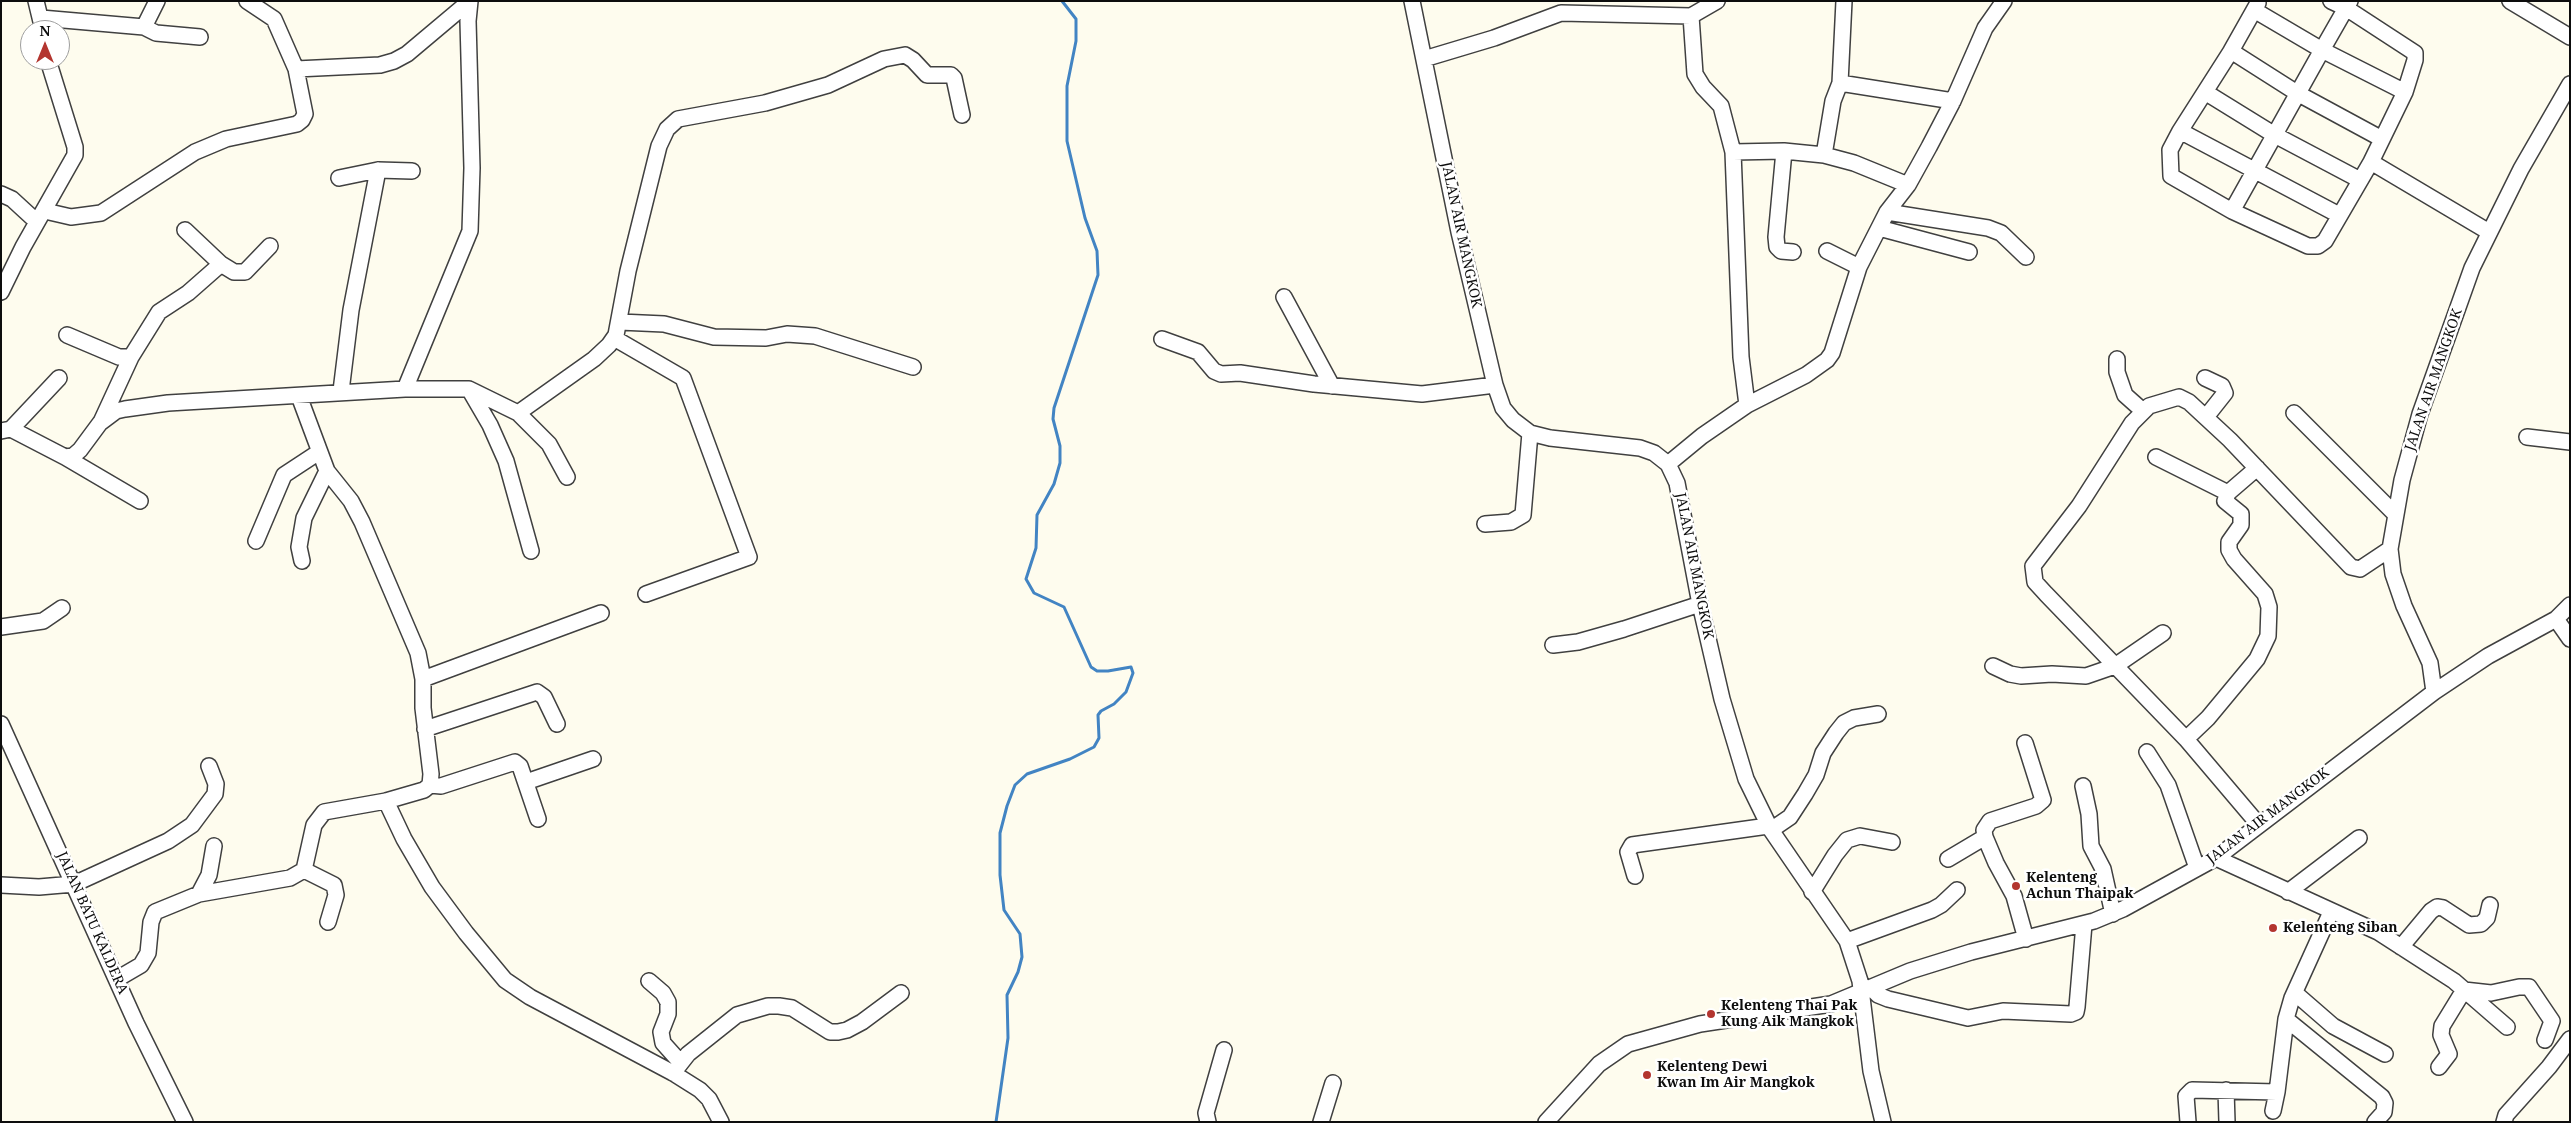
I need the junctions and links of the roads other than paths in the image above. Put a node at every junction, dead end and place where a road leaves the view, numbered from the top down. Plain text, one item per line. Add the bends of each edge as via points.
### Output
1 (36, 1) edge
2 (157, 1) edge
3 (247, 1) edge
4 (470, 1) edge
5 (1412, 1) edge
6 (1717, 1) edge
7 (1844, 1) edge
8 (2004, 1) edge
9 (2331, 1) edge
10 (2510, 1) edge
11 (2348, 5) edge
12 (2257, 6) edge
13 (1560, 7) edge
14 (1609, 7) edge
15 (1657, 8) edge
16 (1690, 16) junction
17 (41, 20) edge
18 (70, 25) edge
19 (144, 27) junction
20 (200, 37) dead end
21 (2570, 37) edge
22 (2322, 50) junction
23 (2231, 51) junction
24 (1424, 58) junction
25 (296, 69) junction
26 (51, 70) edge
27 (1840, 83) junction
28 (2570, 84) edge
29 (2205, 92) junction
30 (2404, 92) junction
31 (2298, 93) junction
32 (1953, 101) junction
33 (962, 115) dead end
34 (2180, 131) junction
35 (2273, 134) junction
36 (2382, 139) junction
37 (1784, 151) junction
38 (1733, 152) junction
39 (1824, 155) junction
40 (2371, 162) junction
41 (2254, 169) junction
42 (378, 170) junction
43 (412, 171) dead end
44 (339, 178) dead end
45 (2360, 180) junction
46 (1908, 185) junction
47 (1, 194) edge
48 (2232, 211) junction
49 (1887, 212) junction
50 (2339, 215) junction
51 (41, 217) junction
52 (1879, 228) junction
53 (185, 230) dead end
54 (2489, 232) junction
55 (270, 246) dead end
56 (1826, 251) dead end
57 (1793, 252) dead end
58 (1969, 252) dead end
59 (2026, 257) dead end
60 (222, 264) junction
61 (1859, 267) junction
62 (1, 292) edge
63 (1284, 297) dead end
64 (620, 322) junction
65 (67, 335) dead end
66 (614, 338) junction
67 (1162, 339) dead end
68 (131, 357) junction
69 (2117, 359) dead end
70 (913, 366) dead end
71 (59, 378) dead end
72 (2205, 378) dead end
73 (1495, 385) junction
74 (1332, 386) junction
75 (405, 389) junction
76 (469, 389) junction
77 (341, 391) junction
78 (299, 396) junction
79 (1747, 405) junction
80 (2142, 411) junction
81 (518, 413) junction
82 (2294, 413) dead end
83 (2206, 417) junction
84 (100, 423) junction
85 (6, 430) edge
86 (1530, 433) junction
87 (2528, 437) dead end
88 (2570, 442) edge
89 (319, 452) junction
90 (65, 457) junction
91 (2156, 457) dead end
92 (1668, 464) junction
93 (2257, 468) junction
94 (327, 471) junction
95 (568, 477) dead end
96 (2228, 493) junction
97 (140, 501) dead end
98 (2395, 514) junction
99 (1485, 524) dead end
100 (256, 541) dead end
101 (2390, 549) junction
102 (531, 551) dead end
103 (302, 561) dead end
104 (646, 594) dead end
105 (1700, 604) junction
106 (2570, 605) edge
107 (62, 608) dead end
108 (601, 613) dead end
109 (2556, 619) junction
110 (1, 627) edge
111 (2163, 633) dead end
112 (2570, 639) edge
113 (1552, 644) dead end
114 (1993, 666) dead end
115 (2115, 666) junction
116 (423, 679) junction
117 (2434, 692) junction
118 (1878, 714) dead end
119 (1, 724) edge
120 (557, 724) dead end
121 (425, 729) junction
122 (2186, 739) junction
123 (2025, 743) dead end
124 (7, 752) edge
125 (2147, 752) dead end
126 (593, 759) dead end
127 (209, 766) dead end
128 (526, 782) junction
129 (430, 785) junction
130 (2083, 786) dead end
131 (386, 801) junction
132 (538, 818) dead end
133 (2258, 825) junction
134 (1770, 828) junction
135 (1985, 837) junction
136 (2359, 838) dead end
137 (1892, 842) dead end
138 (214, 846) dead end
139 (2216, 858) junction
140 (1948, 859) dead end
141 (2197, 868) junction
142 (304, 870) junction
143 (1635, 876) dead end
144 (74, 884) junction
145 (1, 885) edge
146 (1957, 890) dead end
147 (1812, 892) junction
148 (2288, 892) junction
149 (199, 894) junction
150 (2490, 906) dead end
151 (2331, 912) junction
152 (2112, 914) junction
153 (328, 922) dead end
154 (2084, 924) junction
155 (2026, 939) junction
156 (1847, 941) junction
157 (2401, 947) junction
158 (117, 979) junction
159 (649, 981) dead end
160 (1866, 990) junction
161 (2464, 990) junction
162 (901, 993) dead end
163 (2294, 993) junction
164 (2286, 1020) junction
165 (2506, 1026) dead end
166 (2570, 1039) edge
167 (2546, 1040) dead end
168 (1224, 1050) dead end
169 (2385, 1054) dead end
170 (2439, 1067) dead end
171 (676, 1068) junction
172 (1333, 1083) dead end
173 (2226, 1090) junction
174 (2277, 1092) junction
175 (2273, 1111) dead end
176 (185, 1122) edge
177 (721, 1122) edge
178 (1208, 1122) edge
179 (1322, 1122) edge
180 (1546, 1122) edge
181 (1883, 1122) edge
182 (2188, 1122) edge
183 (2227, 1122) edge
184 (2375, 1122) edge
185 (2504, 1122) edge

1 - 17 street
2 - 19 street
3 - 25 street via 274,19
4 - 25 street via 407,54 394,61 380,65
4 - 75 street via 470,231
5 - 24 street, JALAN AIR MANGKOK
6 - 16 street
7 - 27 street
8 - 32 street via 1985,28
9 - 11 street
10 - 21 street
11 - 22 street
11 - 30 street via 2415,53
12 - 22 street
12 - 23 street
13 - 14 street
13 - 24 street via 1494,38
14 - 15 street
15 - 16 street
16 - 38 street via 1695,74 1721,106
18 - 19 street
19 - 20 street via 156,33
22 - 30 street
22 - 31 street
23 - 29 street
23 - 31 street
24 - 73 street, JALAN AIR MANGKOK via 1459,232
25 - 51 street via 304,114 297,124 226,139 195,152 101,213
26 - 51 street via 75,155
27 - 32 street
27 - 39 street via 1833,101
28 - 54 street, JALAN AIR MANGKOK
29 - 34 street
29 - 35 street
30 - 36 street
31 - 35 street
31 - 36 street
32 - 46 street
33 - 64 street via 951,75 927,75 913,60 900,55 828,84 765,103 678,119 667,129 660,146 628,271
34 - 41 street
34 - 48 street via 2170,150 2171,176
35 - 41 street
35 - 45 street
36 - 40 street
37 - 38 street
37 - 39 street
37 - 57 street via 1776,237 1781,251
38 - 79 street via 1741,356
39 - 46 street via 1854,163
40 - 45 street
40 - 54 street
41 - 48 street
41 - 50 street
42 - 43 street
42 - 44 street
42 - 77 street via 351,310
45 - 50 street
46 - 49 street
47 - 51 street
48 - 50 street via 2308,246 2318,246 2325,241
49 - 52 street
49 - 59 street via 1988,228 2001,233
51 - 62 street
52 - 58 street
52 - 61 street
53 - 60 street
54 - 98 street, JALAN AIR MANGKOK via 2472,268 2420,414
55 - 60 street via 246,272 234,272
56 - 61 street
60 - 68 street via 159,312
61 - 79 street via 1836,344 1827,360 1806,375
63 - 74 street
64 - 66 street
64 - 70 street via 664,324 714,337 815,336
65 - 68 street via 119,356
66 - 81 street via 594,359
66 - 104 street via 683,378 749,557
67 - 74 street via 1198,352 1217,374
68 - 84 street
69 - 80 street via 2117,372 2125,395
71 - 85 street
72 - 83 street via 2222,386 2225,393
73 - 74 street via 1422,394
73 - 86 street, JALAN AIR MANGKOK via 1503,408
75 - 76 street
75 - 77 street
76 - 81 street
76 - 102 street via 506,461
77 - 78 street
78 - 84 street via 151,405 116,411
78 - 89 street
79 - 92 street
80 - 83 street via 2178,397
80 - 115 street via 2079,506 2033,566 2035,582
81 - 95 street via 549,444
82 - 98 street
83 - 93 street
84 - 90 street via 80,450
85 - 90 street
86 - 92 street, JALAN AIR MANGKOK via 1640,448 1654,453
86 - 99 street via 1523,515 1511,522
87 - 88 street
89 - 94 street
89 - 100 street via 284,475
90 - 97 street
91 - 96 street
92 - 105 street, JALAN AIR MANGKOK via 1684,510
93 - 96 street
93 - 101 street via 2351,567 2360,569
94 - 103 street via 304,518 298,547
94 - 116 street via 351,501 362,522 418,653
96 - 122 street via 2225,501 2242,514 2229,542 2229,550 2265,594 2269,607 2268,636 2257,659 2208,718
98 - 101 street, JALAN AIR MANGKOK
101 - 117 street, JALAN AIR MANGKOK via 2404,606 2430,663
105 - 113 street via 1578,642
105 - 134 street, JALAN AIR MANGKOK via 1722,699 1746,778
106 - 109 street, JALAN AIR MANGKOK
107 - 110 street via 43,621
108 - 116 street
109 - 112 street
109 - 117 street, JALAN AIR MANGKOK via 2488,656
111 - 115 street
114 - 115 street via 2021,676 2086,676
115 - 122 street
116 - 121 street
117 - 133 street, JALAN AIR MANGKOK
118 - 134 street via 1844,723 1823,753 1816,776 1790,817
119 - 124 street, JALAN BATU KALDERA
120 - 121 street via 544,697 537,692
121 - 129 street
122 - 133 street
123 - 135 street via 2043,800 2036,806 1990,821 1984,830
124 - 144 street, JALAN BATU KALDERA
125 - 141 street via 2168,785
126 - 128 street
127 - 144 street via 216,784 215,794 192,825 168,841
128 - 129 street via 520,766 508,762 441,786
128 - 132 street
129 - 131 street via 424,790
130 - 152 street via 2091,846 2103,869
131 - 142 street via 332,810 318,817
131 - 171 street via 432,887 505,980 530,997
133 - 139 street, JALAN AIR MANGKOK
134 - 143 street via 1632,846 1628,852
134 - 147 street, JALAN AIR MANGKOK
135 - 140 street
135 - 155 street via 2014,896
136 - 148 street
137 - 147 street via 1860,836 1847,840
138 - 149 street via 209,876
139 - 141 street, JALAN AIR MANGKOK
139 - 148 street
141 - 152 street, JALAN AIR MANGKOK
142 - 149 street via 290,878
142 - 153 street via 334,885 336,896
144 - 145 street via 39,887
144 - 158 street, JALAN BATU KALDERA
146 - 156 street via 1941,906
147 - 156 street, JALAN AIR MANGKOK
148 - 151 street
149 - 158 street via 155,912 148,953 141,965
150 - 157 street via 2487,918 2481,924 2469,925 2437,907
151 - 157 street via 2378,932
151 - 163 street
152 - 154 street, JALAN AIR MANGKOK
154 - 155 street, JALAN AIR MANGKOK
154 - 160 street via 2077,1007 2071,1014 2002,1011 1968,1018 1888,999
155 - 160 street, JALAN AIR MANGKOK via 1910,971
156 - 160 street, JALAN AIR MANGKOK
157 - 161 street
158 - 176 street, JALAN BATU KALDERA
159 - 171 street via 668,1002 668,1014 661,1032
160 - 180 street, JALAN AIR MANGKOK via 1831,1004 1700,1024 1628,1044 1599,1064
160 - 181 street, JALAN AIR MANGKOK via 1871,1071
161 - 165 street
161 - 167 street via 2491,993 2529,987 2552,1021
161 - 170 street via 2442,1026 2441,1035 2449,1054
162 - 171 street via 862,1022 838,1032 830,1032 792,1008 756,1008 737,1015
163 - 164 street
163 - 169 street via 2333,1026
164 - 174 street
164 - 184 street via 2382,1096 2384,1112
166 - 185 street via 2506,1115
168 - 178 street via 1206,1112
171 - 177 street via 709,1099
172 - 179 street
173 - 174 street
173 - 182 street via 2189,1091 2186,1096
173 - 183 street
174 - 175 street

